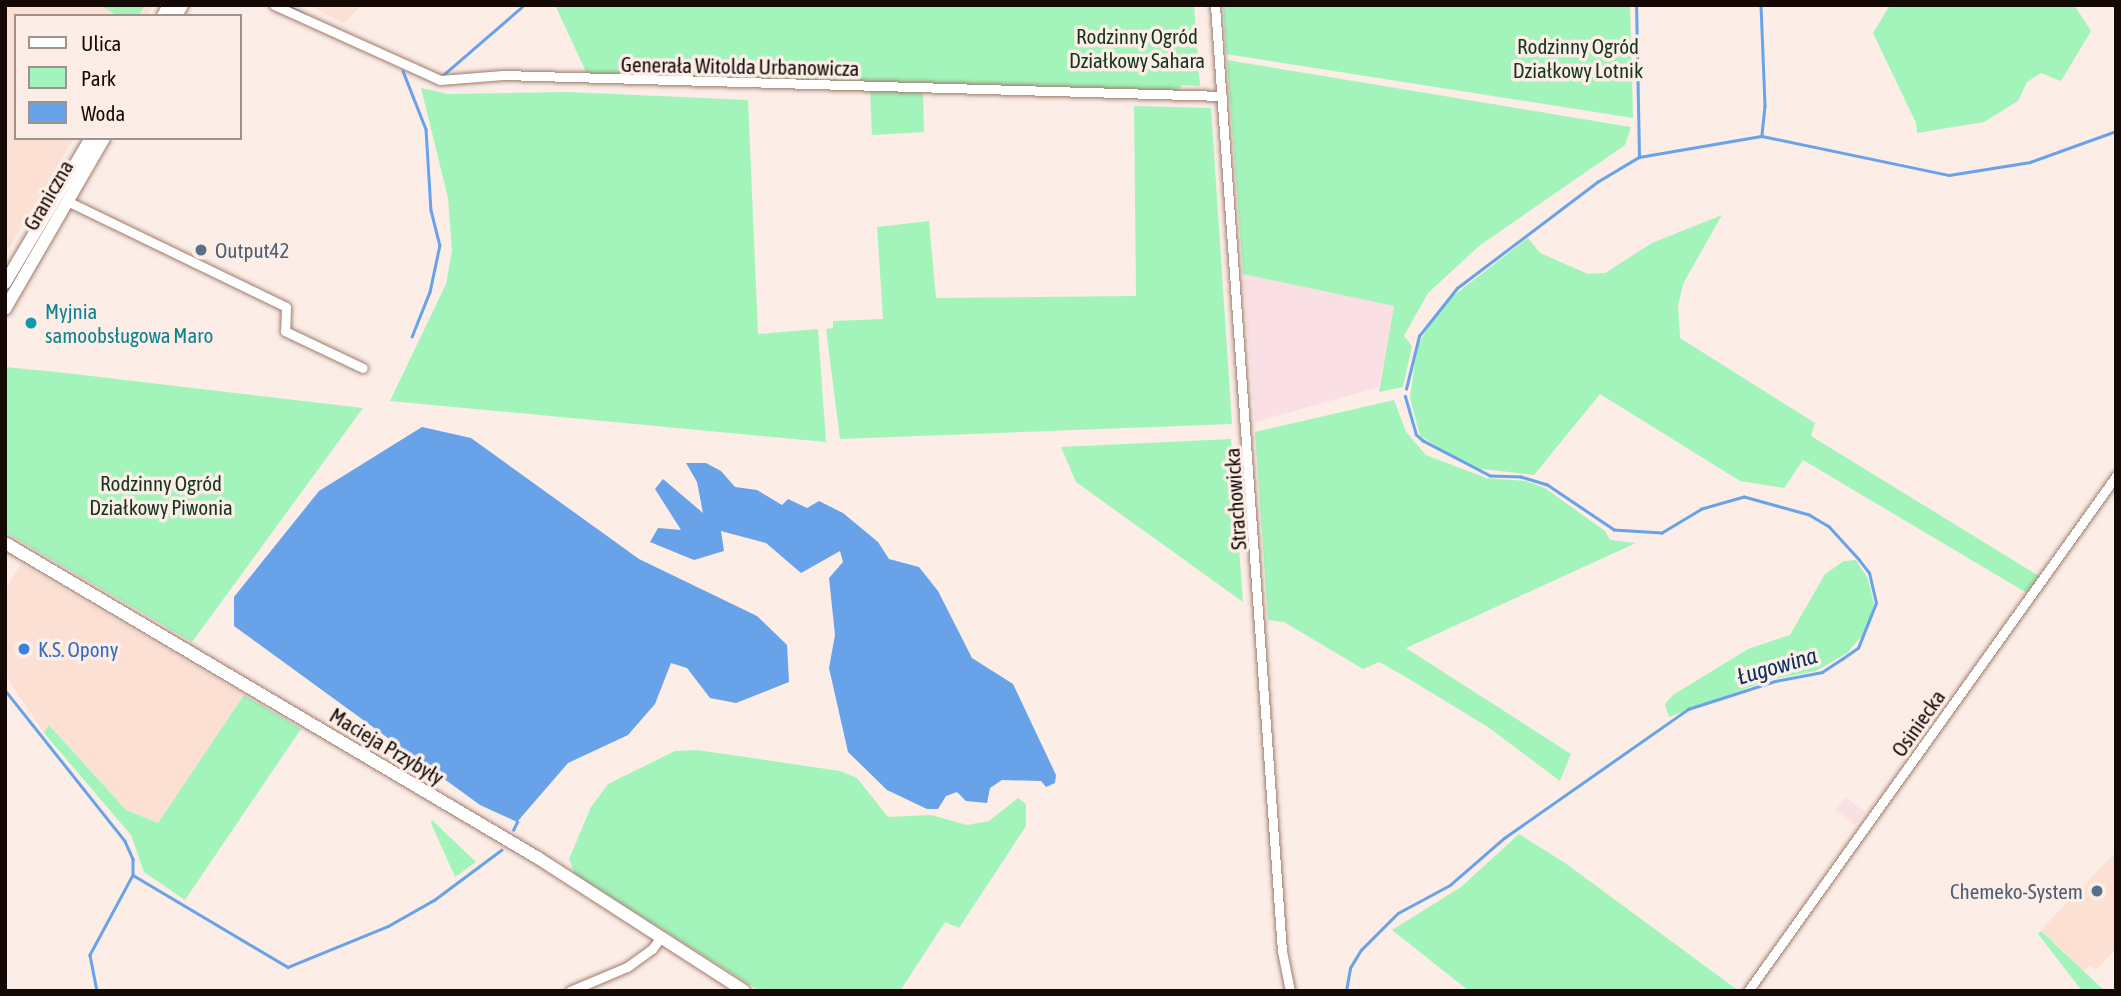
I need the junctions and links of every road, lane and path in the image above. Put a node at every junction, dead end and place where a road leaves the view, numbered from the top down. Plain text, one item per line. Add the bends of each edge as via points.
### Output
1 (274, 5) edge
2 (1215, 5) edge
3 (1223, 96) junction
4 (90, 140) edge
5 (103, 140) edge
6 (67, 201) junction
7 (5, 283) edge
8 (5, 309) edge
9 (363, 368) dead end
10 (2116, 475) edge
11 (5, 543) edge
12 (661, 937) junction
13 (570, 991) edge
14 (744, 991) edge
15 (1290, 991) edge
16 (1748, 991) edge

1 - 3 street, Generała Witolda Urbanowicza via 440,80 503,75
2 - 3 street, Strachowicka
3 - 15 street, Strachowicka via 1282,951
4 - 7 street, Graniczna
5 - 6 street, Graniczna
6 - 8 street, Graniczna
6 - 9 street via 286,307 285,331
10 - 16 street, Osiniecka
11 - 12 street, Macieja Przybyły via 538,858
12 - 13 street via 627,967
12 - 14 street, Macieja Przybyły

